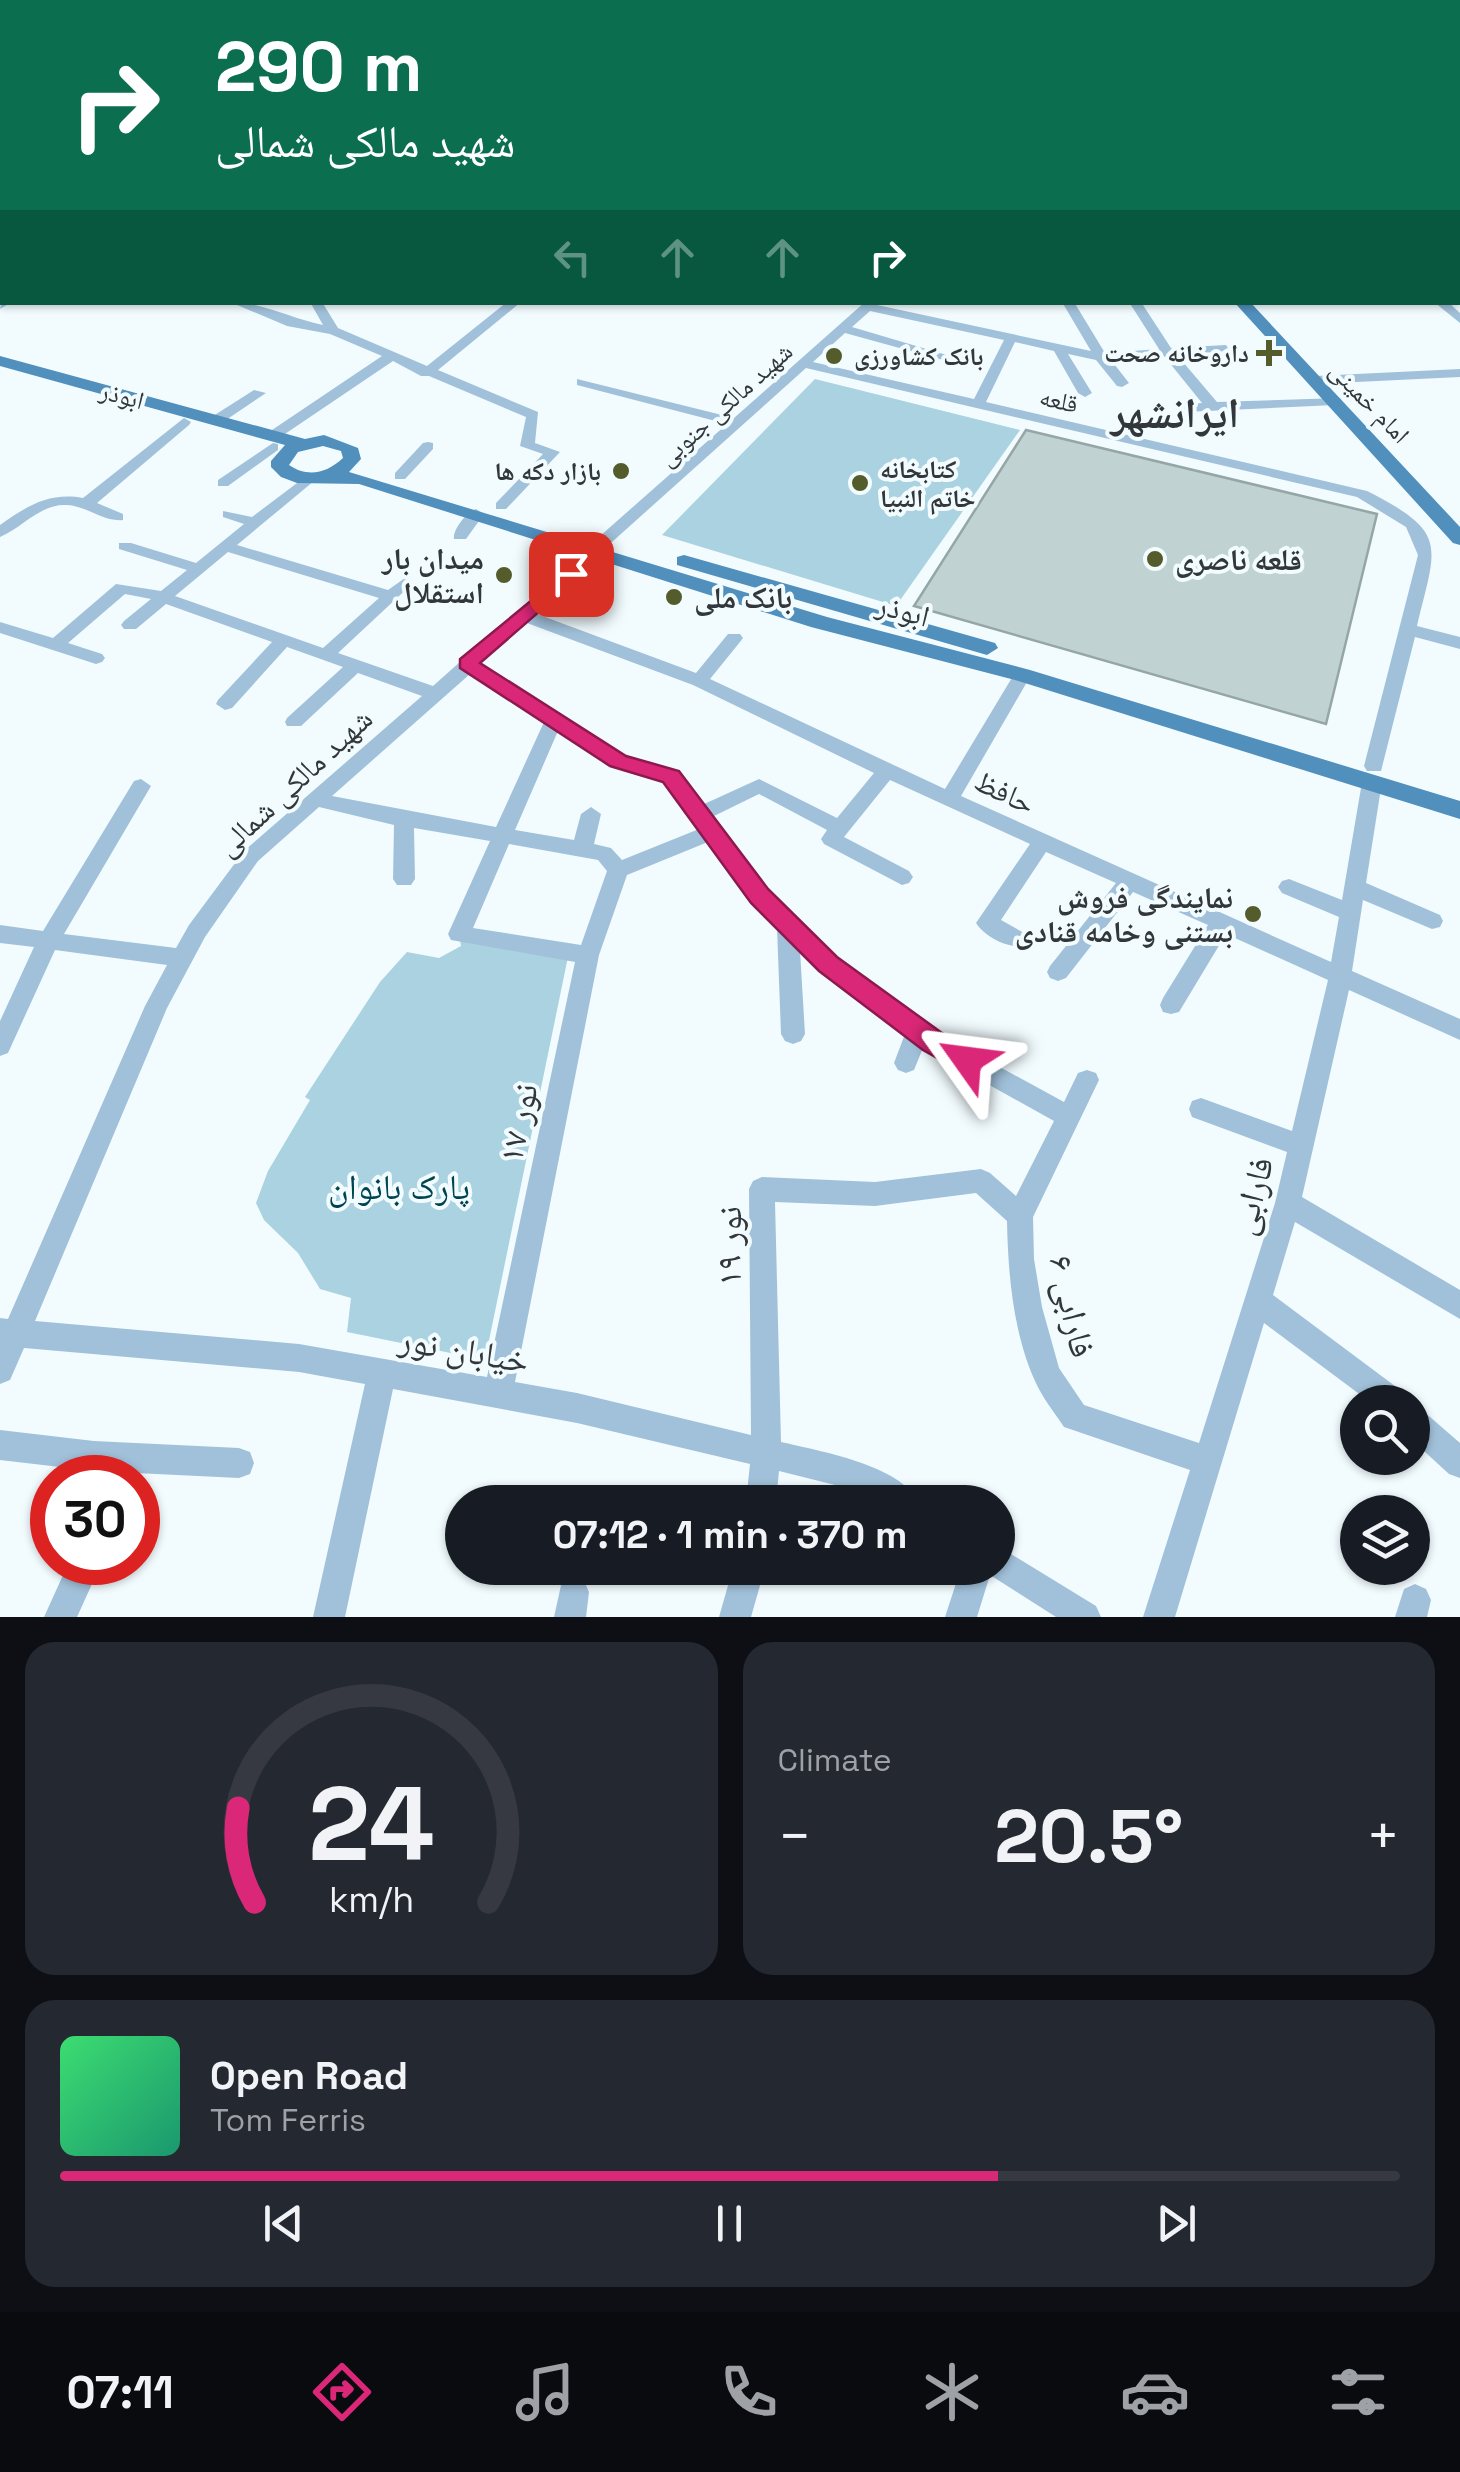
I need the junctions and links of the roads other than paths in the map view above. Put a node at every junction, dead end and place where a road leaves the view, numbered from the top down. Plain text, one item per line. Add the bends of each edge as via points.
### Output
1 (244, 305) edge
2 (318, 305) edge
3 (512, 305) edge
4 (871, 305) edge
5 (1070, 305) edge
6 (1137, 305) edge
7 (1244, 305) edge
8 (843, 329) junction
9 (333, 331) junction
10 (1010, 340) junction
11 (1220, 348) dead end
12 (1060, 351) junction
13 (1168, 351) junction
14 (943, 356) dead end
15 (390, 357) junction
16 (1101, 357) junction
17 (0, 362) edge
18 (805, 364) junction
19 (0, 371) edge
20 (426, 373) junction
21 (1460, 373) edge
22 (1315, 380) junction
23 (582, 382) dead end
24 (1122, 382) dead end
25 (1086, 392) dead end
26 (259, 393) dead end
27 (1335, 401) junction
28 (978, 404) junction
29 (1213, 407) junction
30 (1184, 408) dead end
31 (215, 420) junction
32 (184, 422) junction
33 (739, 423) junction
34 (277, 445) junction
35 (428, 446) dead end
36 (352, 458) junction
37 (400, 476) junction
38 (319, 477) junction
39 (223, 482) dead end
40 (87, 503) junction
41 (501, 506) junction
42 (228, 514) dead end
43 (476, 514) junction
44 (117, 516) dead end
45 (257, 523) junction
46 (0, 532) edge
47 (460, 536) dead end
48 (1460, 539) edge
49 (125, 546) dead end
50 (601, 546) junction
51 (228, 547) junction
52 (1426, 556) joint
53 (200, 570) junction
54 (164, 598) junction
55 (836, 602) junction
56 (523, 615) junction
57 (819, 622) junction
58 (130, 625) dead end
59 (1406, 629) junction
60 (9, 630) edge
61 (734, 638) dead end
62 (284, 640) junction
63 (1460, 643) edge
64 (0, 646) edge
65 (54, 646) junction
66 (326, 656) junction
67 (96, 658) dead end
68 (467, 664) junction
69 (355, 666) junction
70 (1022, 674) junction
71 (699, 681) junction
72 (433, 694) junction
73 (225, 704) dead end
74 (554, 720) junction
75 (294, 722) dead end
76 (887, 771) junction
77 (1373, 774) junction
78 (141, 786) dead end
79 (1460, 794) edge
80 (314, 799) junction
81 (949, 799) junction
82 (1460, 810) edge
83 (591, 814) dead end
84 (404, 818) junction
85 (703, 825) junction
86 (840, 828) junction
87 (504, 836) junction
88 (1042, 842) junction
89 (582, 849) junction
90 (618, 870) junction
91 (902, 877) dead end
92 (404, 879) dead end
93 (1130, 882) junction
94 (1289, 887) dead end
95 (1353, 900) junction
96 (1432, 920) dead end
97 (788, 924) junction
98 (1220, 924) junction
99 (0, 934) edge
100 (1016, 939) dead end
101 (48, 940) junction
102 (588, 956) junction
103 (182, 958) junction
104 (1058, 972) dead end
105 (1340, 978) junction
106 (1170, 1006) dead end
107 (918, 1030) junction
108 (1460, 1030) edge
109 (793, 1034) dead end
110 (0, 1046) edge
111 (906, 1064) dead end
112 (1087, 1080) dead end
113 (1201, 1108) dead end
114 (1069, 1117) junction
115 (1301, 1146) junction
116 (1288, 1202) junction
117 (1020, 1216) junction
118 (1259, 1302) junction
119 (1460, 1304) edge
120 (8, 1332) edge
121 (0, 1370) edge
122 (382, 1373) junction
123 (1370, 1385) edge
124 (498, 1394) junction
125 (1430, 1436) edge
126 (0, 1445) edge
127 (766, 1453) junction
128 (57, 1455) edge
129 (1209, 1460) junction
130 (1460, 1463) edge
131 (239, 1464) dead end
132 (160, 1467) edge
133 (763, 1485) edge
134 (874, 1485) edge
135 (1015, 1573) edge
136 (75, 1585) edge
137 (744, 1585) edge
138 (971, 1585) edge
139 (60, 1617) edge
140 (329, 1617) edge
141 (734, 1617) edge
142 (961, 1617) edge
143 (1085, 1617) edge
144 (1159, 1617) edge

1 - 9 street
2 - 9 street
3 - 20 street
4 - 8 street, شهید مالکی جنوبی
4 - 10 street
5 - 16 street
6 - 13 street
7 - 22 main road, امام خمینی
8 - 14 street
8 - 18 street, شهید مالکی جنوبی
9 - 15 street
10 - 12 street
10 - 28 street
11 - 13 street
12 - 16 street
12 - 25 street
13 - 16 street
13 - 29 street
15 - 20 street
15 - 34 street
16 - 24 street
17 - 31 main road, ابوذر
18 - 28 street, قلعه
18 - 33 street, شهید مالکی جنوبی
19 - 32 main road, ابوذر
20 - 41 street via 533,415 527,446 552,452
21 - 22 street
22 - 27 main road, امام خمینی
23 - 33 street
26 - 31 street
27 - 29 street
27 - 48 main road, امام خمینی
28 - 52 street, قلعه via 1362,494 1417,526
29 - 30 street
31 - 34 main road, ابوذر
32 - 34 main road, ابوذر
32 - 40 street
33 - 50 street, شهید مالکی جنوبی
34 - 36 main road, ابوذر via 324,440 343,444
34 - 38 main road via 284,472
34 - 39 street
35 - 37 street
36 - 37 main road, ابوذر
36 - 38 main road
37 - 41 main road, ابوذر
38 - 43 main road, ابوذر via 360,479
38 - 45 street
40 - 44 street
40 - 46 street via 69,497 47,502
41 - 50 main road, ابوذر
42 - 45 street
43 - 47 street
43 - 50 main road, ابوذر
45 - 51 street
49 - 53 street
50 - 55 main road, ابوذر
50 - 56 street, شهید مالکی شمالی
50 - 57 main road, ابوذر
51 - 53 street
51 - 66 street via 398,590
52 - 59 street, فارابی
53 - 54 street
54 - 58 street
54 - 62 street
54 - 65 street via 122,588
55 - 57 main road
55 - 77 main road, ابوذر
56 - 68 street, شهید مالکی شمالی
56 - 71 street, حافظ
57 - 70 main road, ابوذر
59 - 63 street
59 - 77 street, فارابی
60 - 64 street
60 - 65 street
61 - 71 street
62 - 66 street
62 - 73 street
65 - 67 street
66 - 69 street
68 - 72 street, شهید مالکی شمالی
68 - 74 street
69 - 72 street
69 - 75 street
70 - 77 main road, ابوذر
70 - 81 street
71 - 76 street, حافظ
72 - 80 street, شهید مالکی شمالی
74 - 85 street via 618,761 671,776
74 - 87 street
76 - 81 street, حافظ
76 - 86 street
77 - 79 main road, ابوذر
77 - 82 main road, ابوذر
77 - 95 street, فارابی
78 - 101 street
80 - 84 street
80 - 103 street, شهید مالکی شمالی via 251,856
81 - 88 street, حافظ
83 - 89 street
84 - 87 street
84 - 92 street
85 - 86 street via 758,786
85 - 90 street
85 - 97 street
86 - 91 street via 831,839
87 - 89 street
87 - 102 street via 459,934
88 - 93 street, حافظ
88 - 100 street via 987,923
89 - 90 street via 604,852
90 - 102 street, نور ۱۷
93 - 98 street, حافظ
93 - 104 street
94 - 95 street
95 - 96 street
95 - 105 street, فارابی
97 - 107 street via 828,964
97 - 109 street
98 - 105 street, حافظ
98 - 106 street
99 - 101 street
101 - 103 street
101 - 110 street
102 - 124 street, نور ۱۷
103 - 120 street, شهید مالکی شمالی
105 - 108 street, حافظ
105 - 115 street, فارابی
107 - 111 street
107 - 114 street
112 - 114 street, فارابی ۶
113 - 115 street
114 - 117 street, فارابی ۶
115 - 116 street, فارابی
116 - 118 street, فارابی
116 - 119 street
117 - 127 street, نور ۱۹ via 980,1181 875,1194 762,1189
117 - 129 street, فارابی ۶ via 1028,1307 1047,1375 1074,1417
118 - 123 street
118 - 129 street, فارابی
120 - 121 street, شهید مالکی شمالی
120 - 122 street, خیابان نور via 299,1358
122 - 124 street, خیابان نور
122 - 140 street
124 - 127 street, خیابان نور
125 - 130 street
126 - 128 street
127 - 133 street
127 - 134 street, خیابان نور
129 - 144 street, فارابی
131 - 132 street
135 - 143 street
136 - 139 street
137 - 141 street
138 - 142 street

